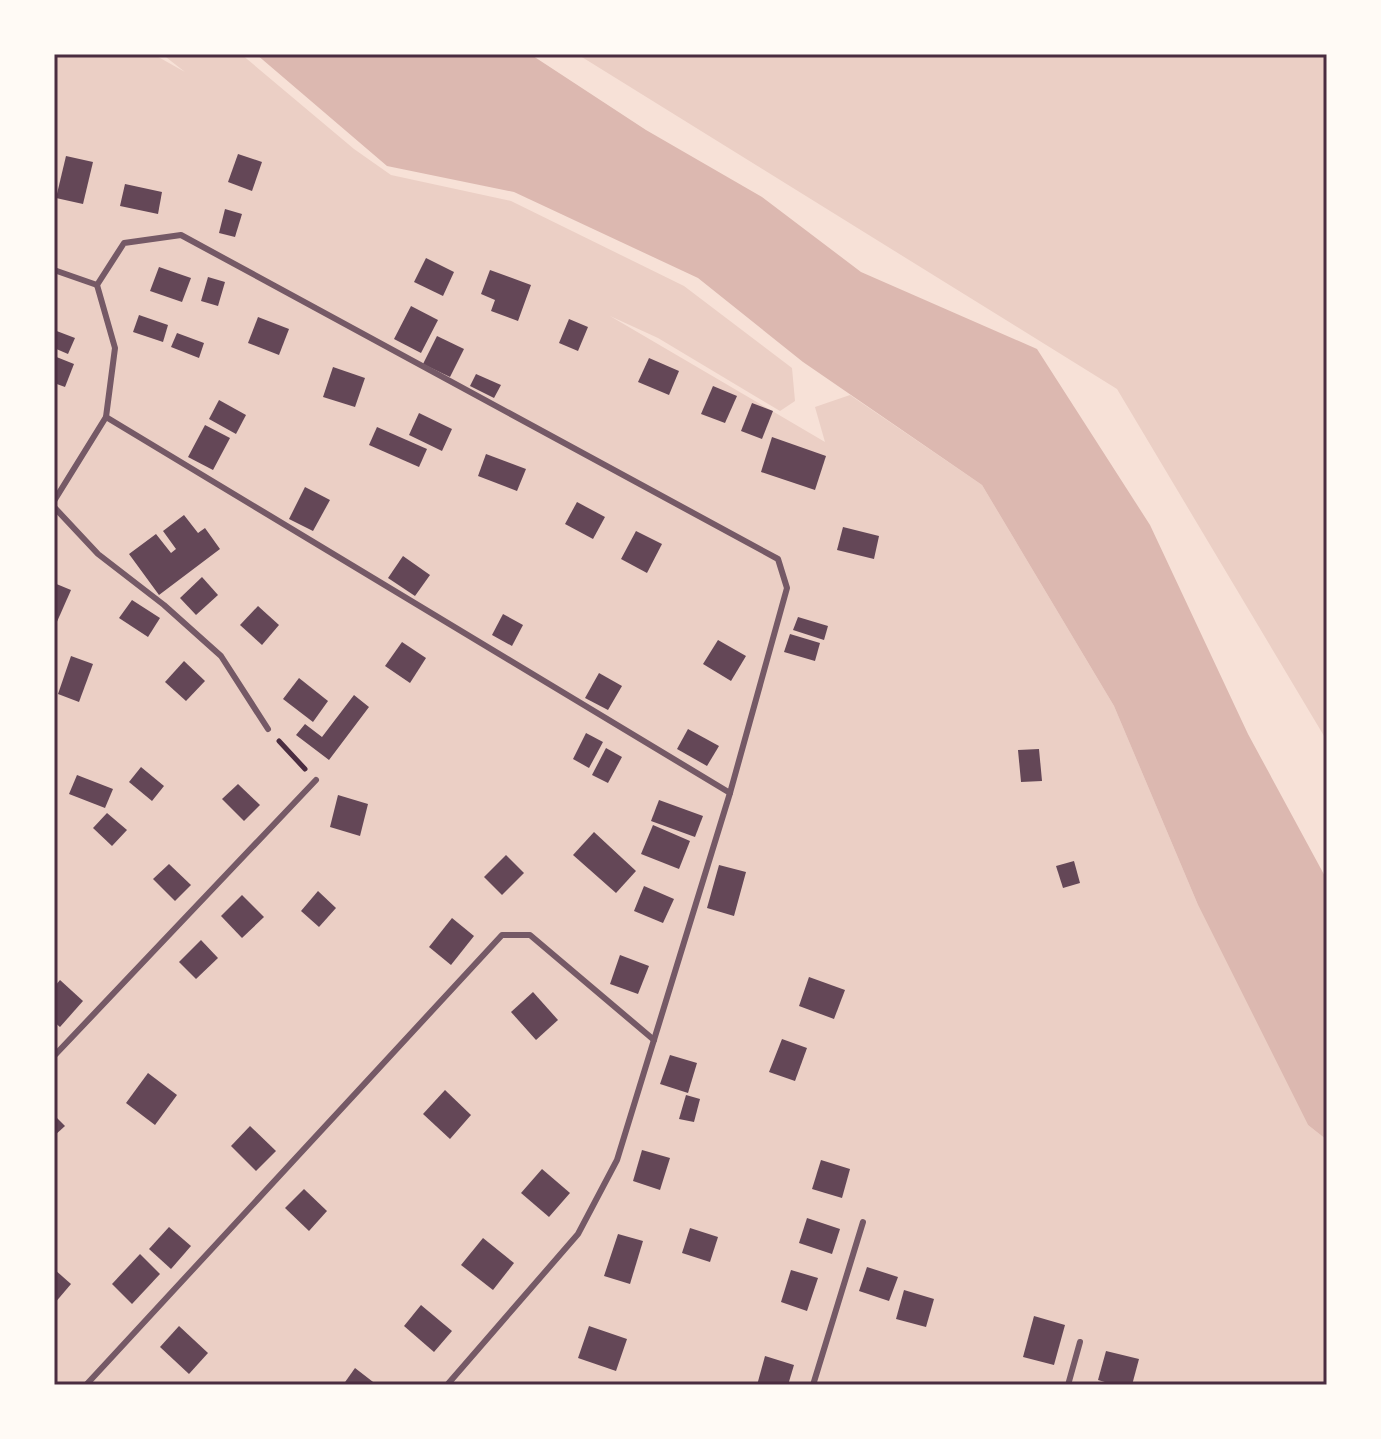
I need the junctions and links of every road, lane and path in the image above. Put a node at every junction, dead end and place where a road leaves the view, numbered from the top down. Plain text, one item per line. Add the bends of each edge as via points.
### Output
1 (54, 270) edge
2 (97, 285) junction
3 (106, 417) junction
4 (54, 504) edge
5 (268, 729) joint
6 (316, 780) joint
7 (730, 793) junction
8 (654, 1040) junction
9 (54, 1056) edge
10 (863, 1222) dead end
11 (1080, 1342) dead end
12 (86, 1385) edge
13 (447, 1385) edge
14 (813, 1385) edge
15 (1068, 1385) edge

1 - 2 lane
2 - 3 lane via 115,348
2 - 7 lane via 124,243 181,235 778,559 787,588
3 - 4 lane
3 - 7 lane
4 - 5 lane via 98,554 221,656
5 - 6 path
6 - 9 lane
7 - 8 lane
8 - 12 lane via 530,935 502,935
8 - 13 lane via 617,1160 578,1234
10 - 14 lane
11 - 15 lane

